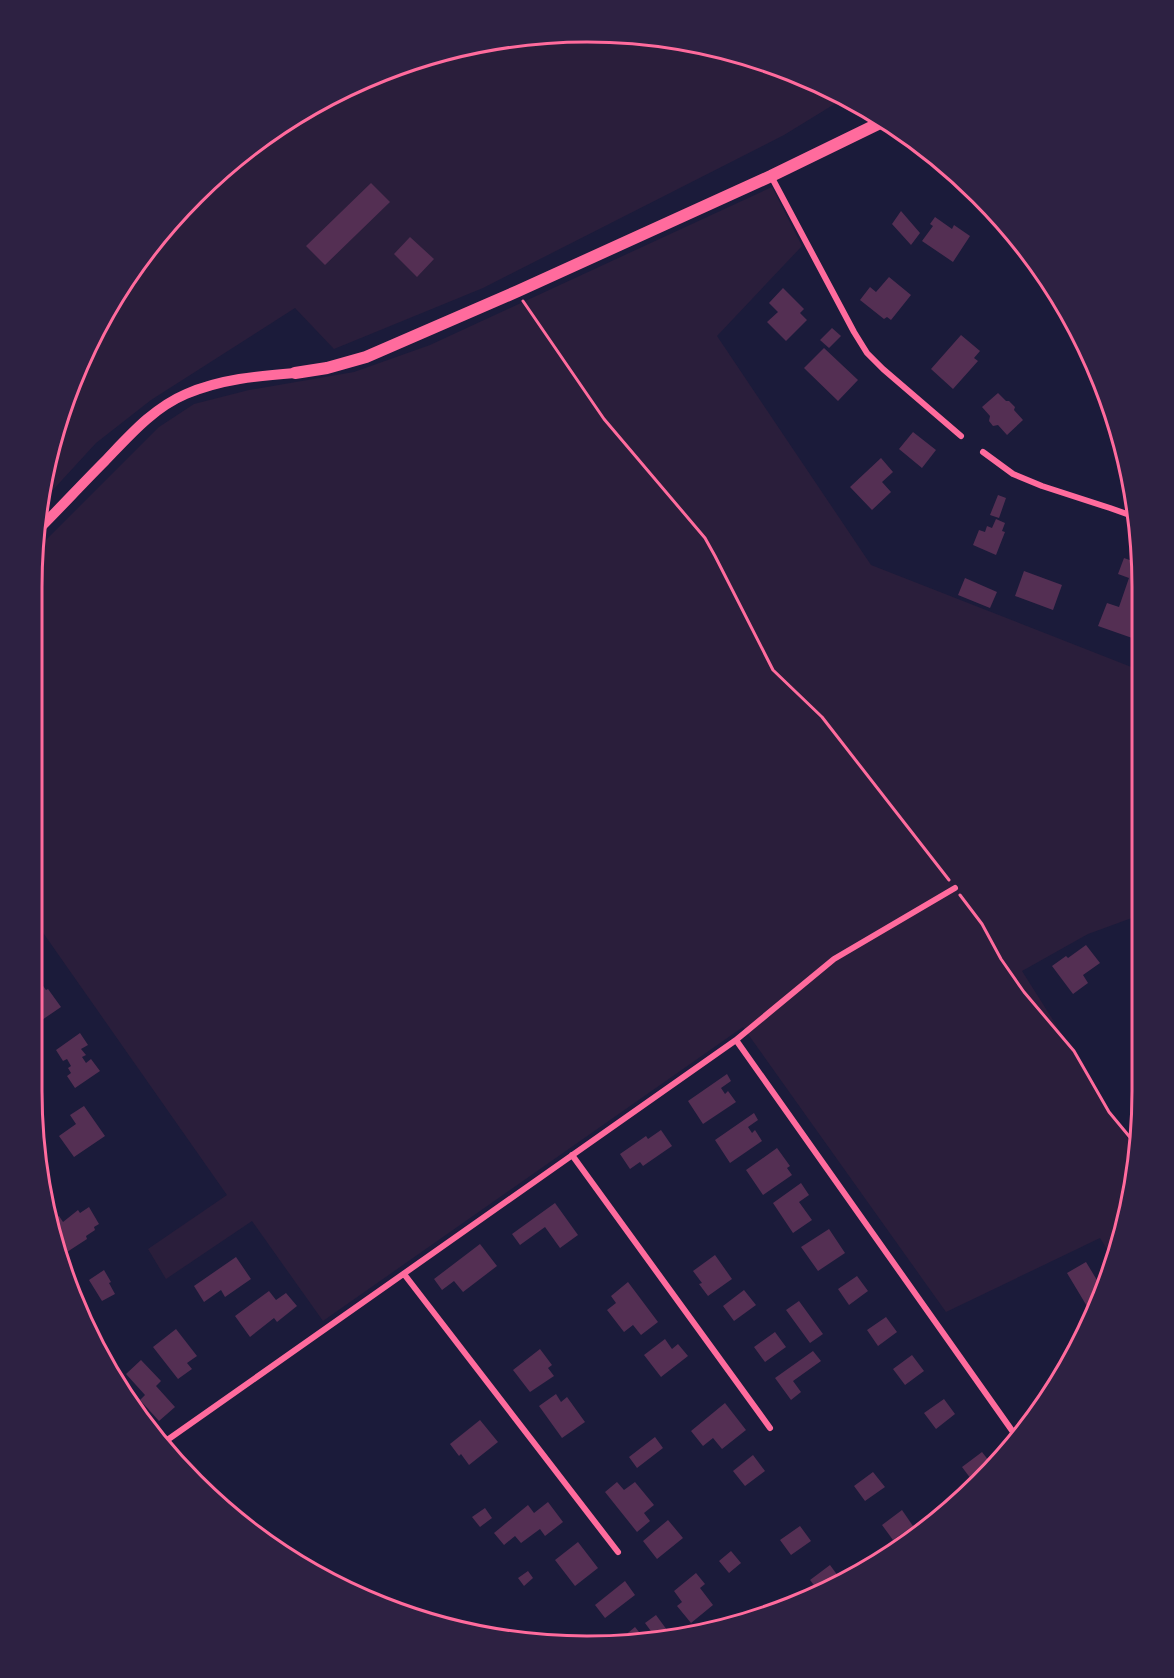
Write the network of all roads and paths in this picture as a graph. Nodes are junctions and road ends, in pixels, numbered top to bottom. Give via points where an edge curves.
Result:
1 (876, 125) edge
2 (771, 176) junction
3 (518, 291) junction
4 (295, 373) joint
5 (961, 436) dead end
6 (983, 452) dead end
7 (1127, 514) edge
8 (46, 521) edge
9 (955, 888) junction
10 (736, 1040) junction
11 (1130, 1137) edge
12 (572, 1155) junction
13 (404, 1274) junction
14 (770, 1428) dead end
15 (1012, 1431) edge
16 (168, 1439) edge
17 (618, 1552) dead end

1 - 2 main road
2 - 3 main road
2 - 5 street via 867,353
3 - 4 main road via 366,357
3 - 9 path via 588,398 705,538 773,670 822,717
4 - 8 street via 208,385 162,407
6 - 7 street via 1013,474
9 - 10 street via 834,959
9 - 11 path via 1024,992 1074,1051 1109,1112
10 - 12 street
10 - 15 street
12 - 13 street
12 - 14 street
13 - 16 street
13 - 17 street

